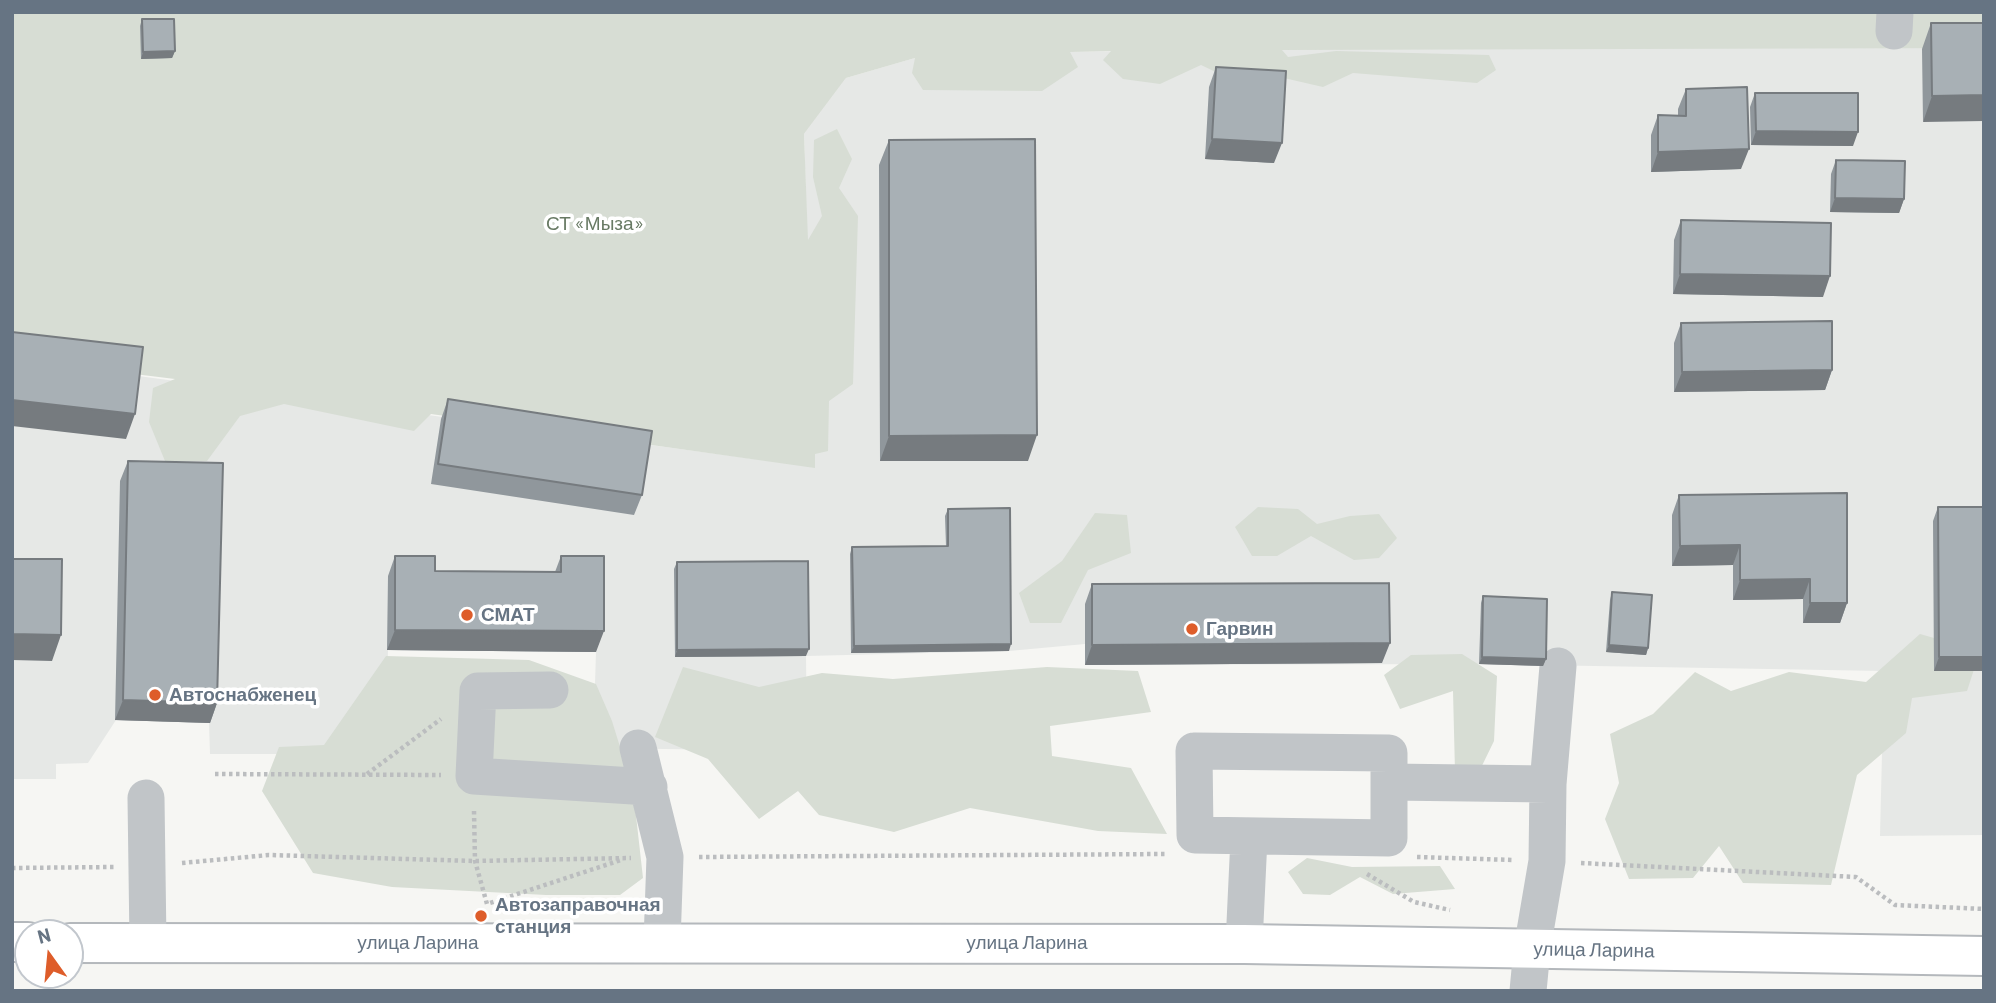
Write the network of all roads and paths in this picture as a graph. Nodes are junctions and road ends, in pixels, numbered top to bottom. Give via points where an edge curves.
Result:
1 (1558, 666) dead end
2 (550, 690) dead end
3 (478, 691) junction
4 (638, 748) dead end
5 (215, 774) dead end
6 (366, 775) junction
7 (474, 776) junction
8 (1389, 782) junction
9 (1548, 784) junction
10 (649, 786) junction
11 (146, 798) dead end
12 (1248, 838) junction
13 (1179, 854) dead end
14 (665, 857) junction
15 (1415, 857) dead end
16 (626, 858) junction
17 (475, 861) junction
18 (1547, 861) junction
19 (148, 866) junction
20 (12, 868) edge
21 (1365, 872) dead end
22 (1984, 909) edge
23 (1455, 911) dead end
24 (84, 943) edge
25 (148, 943) junction
26 (662, 943) junction
27 (1244, 944) junction
28 (1532, 948) junction
29 (1984, 956) edge
30 (1528, 991) edge

1 - 9 lane
2 - 3 lane
3 - 6 path
3 - 7 lane
4 - 10 lane
5 - 6 path
6 - 7 path
7 - 10 lane
7 - 17 path
8 - 9 lane
8 - 12 lane via 1389,838
8 - 12 lane via 1390,752 1194,751 1195,835
9 - 18 lane
10 - 14 lane
11 - 19 lane
12 - 27 lane
13 - 14 path
14 - 16 path
14 - 26 lane
15 - 18 path
16 - 17 path
16 - 17 path via 487,904
17 - 19 path via 269,855
18 - 22 path via 1856,877 1895,905
18 - 28 lane
19 - 20 path
19 - 25 lane
21 - 23 path via 1414,902
24 - 25 main road, улица Ларина
25 - 26 main road, улица Ларина
26 - 27 main road, улица Ларина
27 - 28 main road, улица Ларина
28 - 29 main road, улица Ларина
28 - 30 lane

